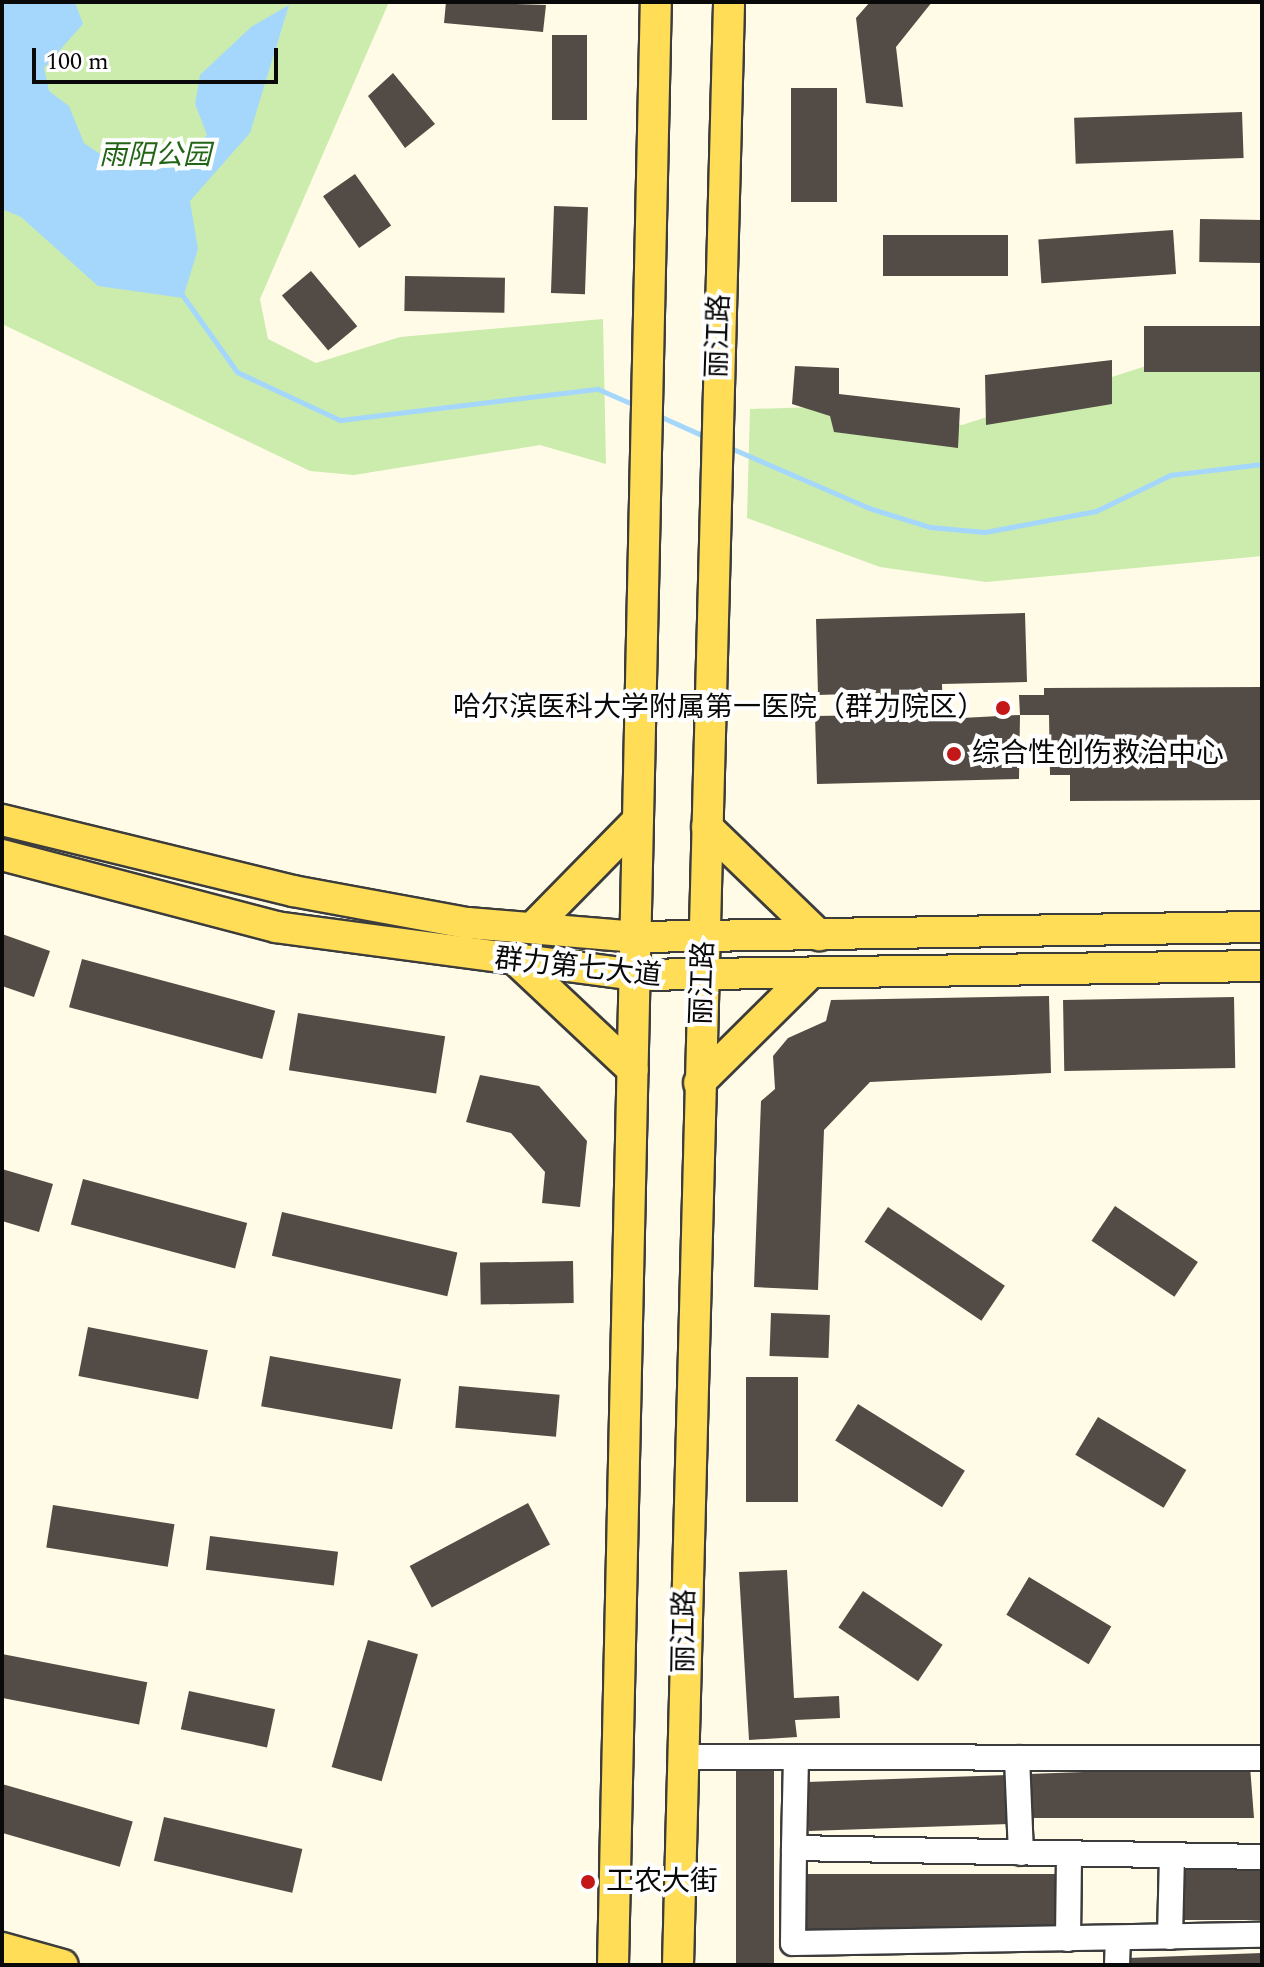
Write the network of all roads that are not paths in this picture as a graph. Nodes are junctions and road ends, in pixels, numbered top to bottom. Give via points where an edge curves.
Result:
1 (656, 2) edge
2 (729, 2) edge
3 (2, 820) edge
4 (638, 820) junction
5 (707, 827) junction
6 (2, 855) edge
7 (1262, 927) edge
8 (532, 928) junction
9 (819, 935) junction
10 (637, 937) junction
11 (704, 937) junction
12 (519, 963) junction
13 (1262, 966) edge
14 (635, 975) junction
15 (806, 977) junction
16 (703, 980) junction
17 (633, 1070) junction
18 (699, 1083) junction
19 (682, 1757) junction
20 (796, 1758) junction
21 (1017, 1758) junction
22 (1262, 1758) edge
23 (794, 1848) junction
24 (1021, 1853) junction
25 (1069, 1854) junction
26 (1172, 1855) junction
27 (1262, 1857) edge
28 (1262, 1935) edge
29 (1170, 1937) junction
30 (1118, 1938) junction
31 (1068, 1939) junction
32 (2, 1948) edge
33 (63, 1965) edge
34 (613, 1965) edge
35 (678, 1965) edge
36 (1117, 1965) edge

1 - 4 main road
2 - 5 main road, 丽江路
3 - 8 main road, 群力第七大道 via 293,891
4 - 8 main road
4 - 10 main road
5 - 9 main road
5 - 11 main road, 丽江路
6 - 12 main road, 群力第七大道 via 276,927
7 - 9 main road, 群力第七大道
8 - 10 main road, 群力第七大道
9 - 11 main road, 群力第七大道
10 - 11 main road, 群力第七大道
10 - 14 main road
11 - 16 main road, 丽江路
12 - 14 main road, 群力第七大道
12 - 17 main road
13 - 15 main road, 群力第七大道
14 - 16 main road, 群力第七大道
14 - 17 main road
15 - 16 main road, 群力第七大道
15 - 18 main road
16 - 18 main road, 丽江路
17 - 34 main road
18 - 19 main road, 丽江路
19 - 20 street
19 - 35 main road, 丽江路
20 - 21 street
20 - 23 street
21 - 22 street
21 - 24 street
23 - 24 street
23 - 31 street via 793,1943
24 - 25 street
25 - 26 street
25 - 31 street
26 - 27 street
26 - 29 street
28 - 29 street
29 - 30 street
30 - 31 street
30 - 36 street
32 - 33 main road

